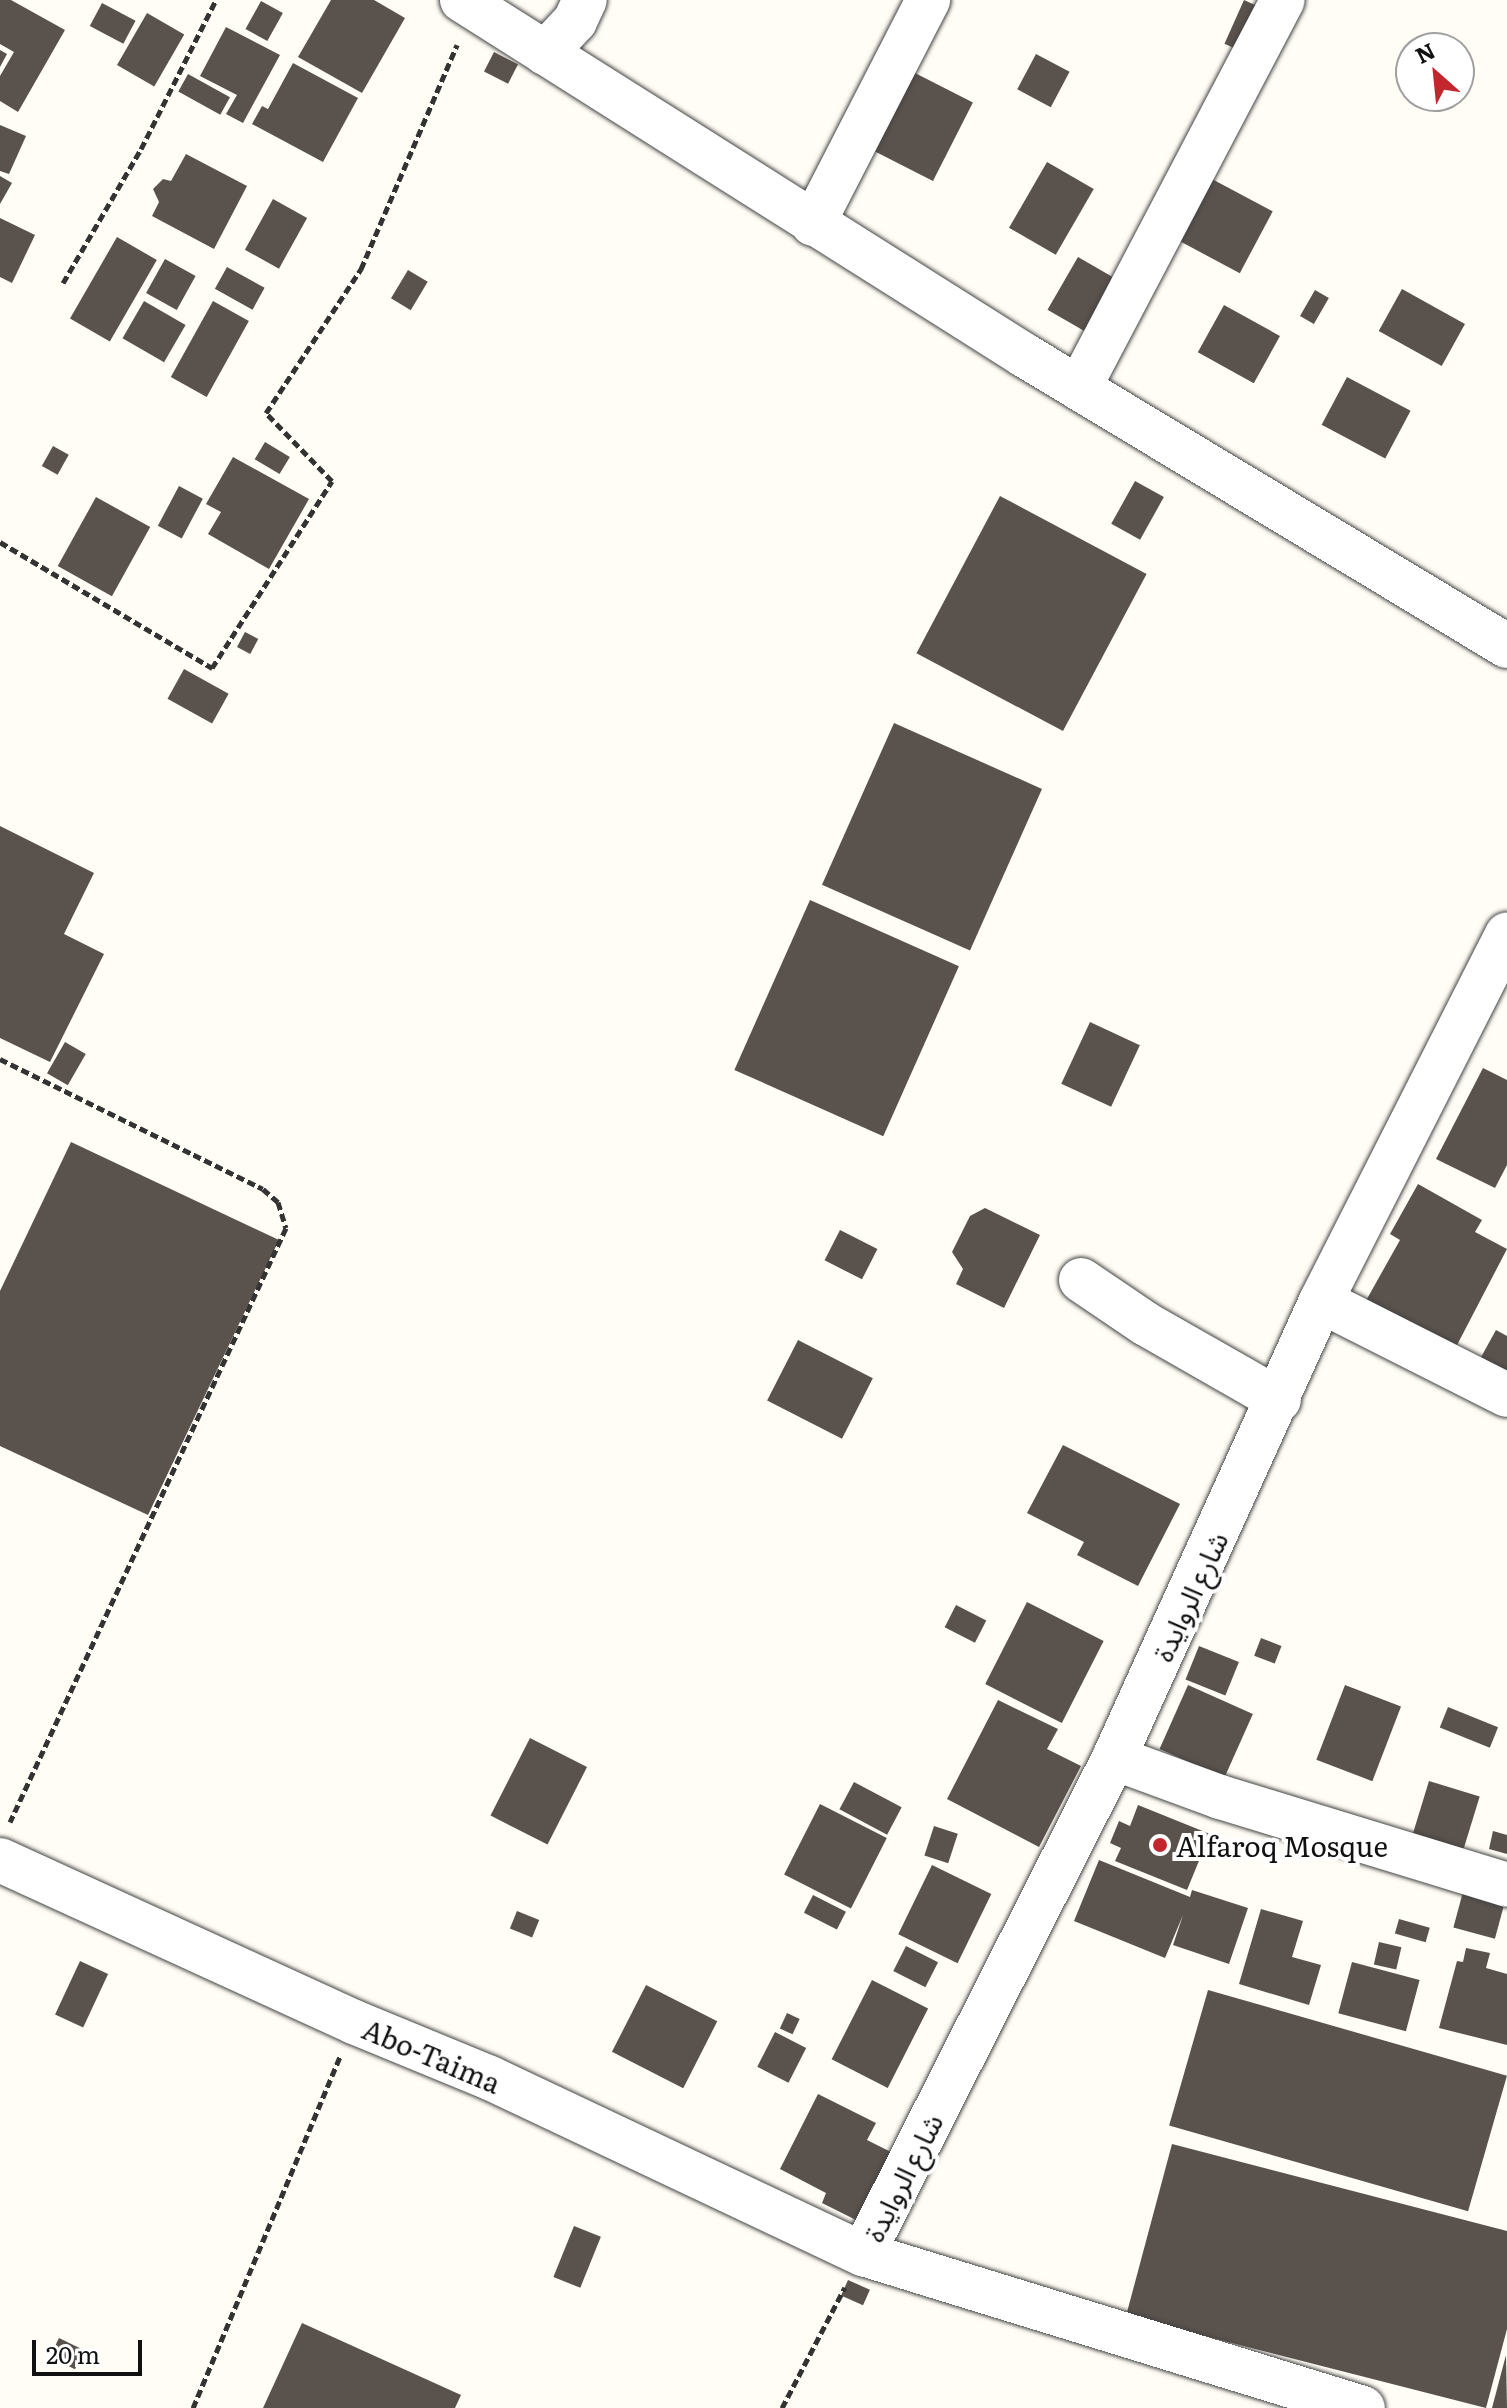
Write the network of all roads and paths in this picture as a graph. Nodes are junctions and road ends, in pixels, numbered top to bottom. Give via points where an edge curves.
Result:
1 (216, 0) edge
2 (585, 0) edge
3 (928, 0) edge
4 (1283, 0) edge
5 (468, 4) edge
6 (545, 53) junction
7 (813, 224) junction
8 (63, 283) dead end
9 (1079, 388) junction
10 (0, 542) edge
11 (1507, 646) edge
12 (1507, 934) edge
13 (0, 1059) edge
14 (1081, 1280) dead end
15 (1321, 1301) junction
16 (1507, 1395) edge
17 (1279, 1400) junction
18 (1114, 1758) junction
19 (3, 1844) edge
20 (1507, 1885) edge
21 (354, 2022) junction
22 (863, 2254) junction
23 (193, 2408) edge
24 (782, 2408) edge
25 (1363, 2408) edge

1 - 8 path via 141,149
2 - 6 street via 575,21
3 - 7 street
4 - 9 street
5 - 6 street
5 - 10 path via 361,269 266,413 332,481 212,668
6 - 7 street
7 - 9 street
9 - 11 street
12 - 15 street, شارع الروايدة
13 - 19 path via 263,1189 278,1202 286,1228
14 - 17 street
15 - 16 street
15 - 17 street, شارع الروايدة
17 - 18 street, شارع الروايدة
18 - 20 street via 1220,1797
18 - 22 street, شارع الروايدة
19 - 21 street, Abo-Taima
21 - 22 street, Abo-Taima via 490,2078
21 - 23 path
22 - 24 path
22 - 25 street, Abo-Taima

